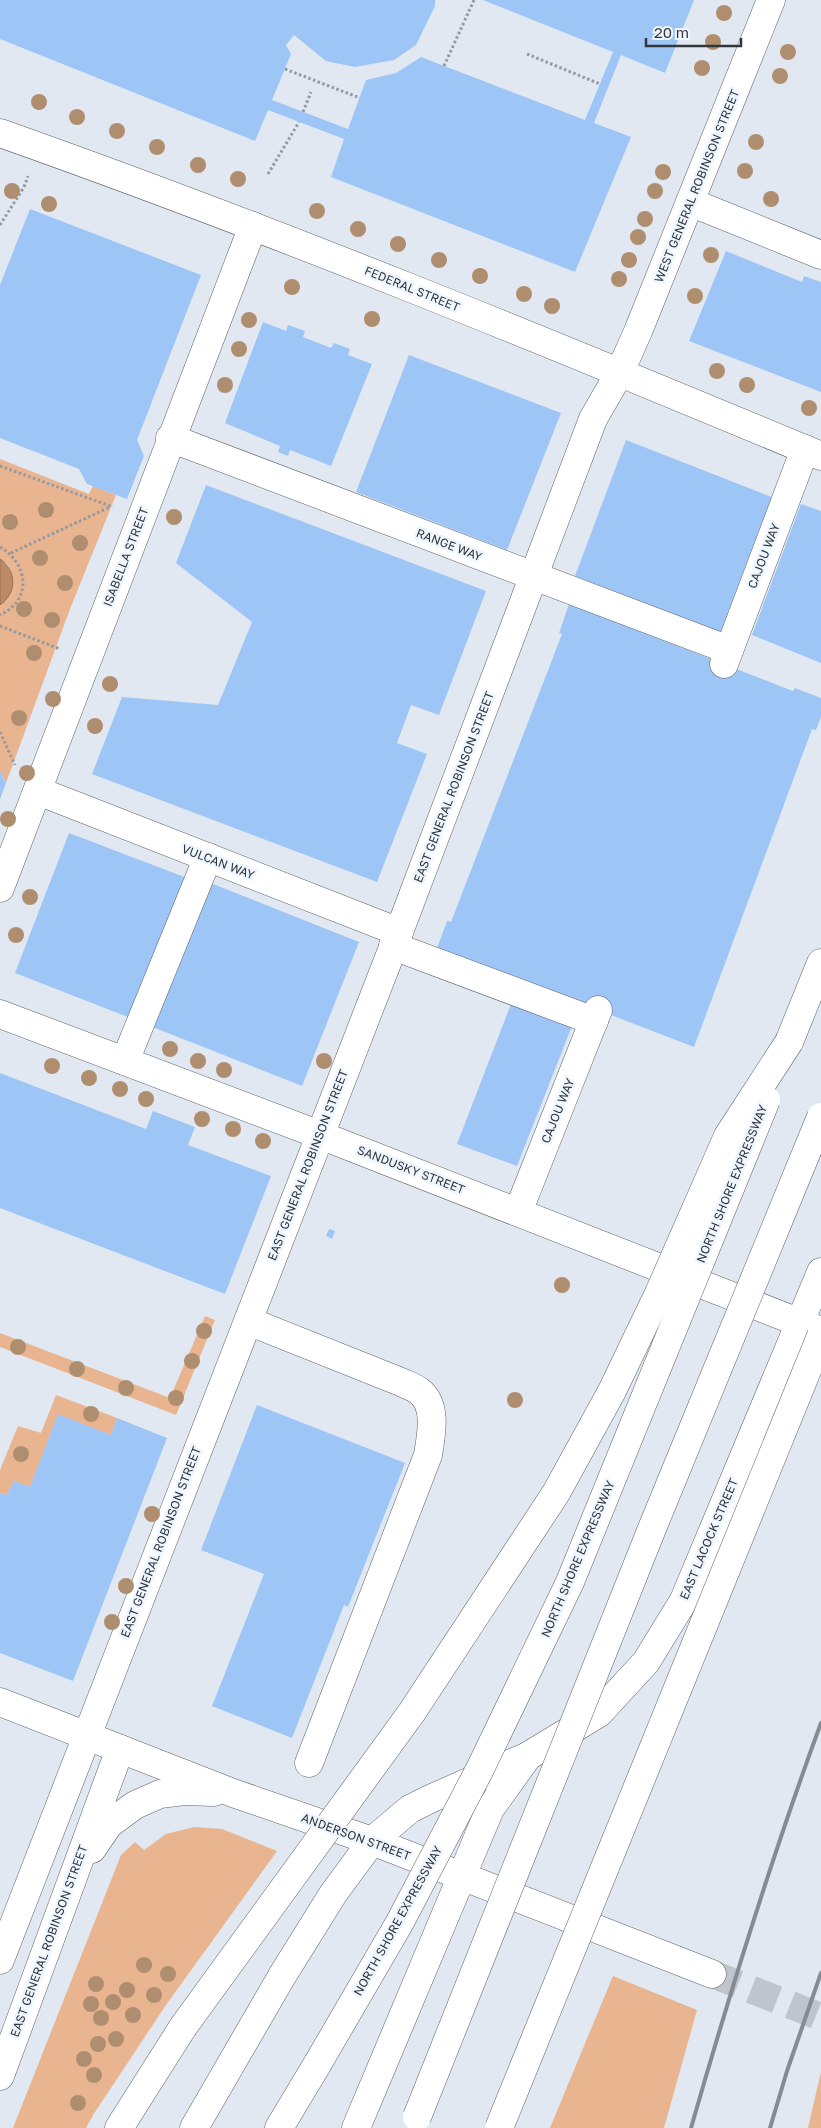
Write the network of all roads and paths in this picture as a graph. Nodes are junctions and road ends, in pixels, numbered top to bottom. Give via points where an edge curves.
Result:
1 (474, 0) edge
2 (771, 0) edge
3 (527, 54) dead end
4 (444, 66) dead end
5 (285, 69) dead end
6 (600, 84) dead end
7 (311, 92) dead end
8 (360, 98) dead end
9 (303, 112) dead end
10 (299, 122) dead end
11 (0, 133) edge
12 (40, 147) junction
13 (268, 174) dead end
14 (690, 202) junction
15 (0, 224) edge
16 (253, 226) junction
17 (821, 255) edge
18 (620, 372) junction
19 (170, 438) junction
20 (813, 452) edge
21 (0, 466) edge
22 (111, 507) junction
23 (120, 510) dead end
24 (0, 547) edge
25 (10, 553) junction
26 (533, 577) junction
27 (0, 615) edge
28 (0, 626) edge
29 (67, 652) dead end
30 (726, 657) joint
31 (0, 732) edge
32 (17, 769) dead end
33 (38, 791) junction
34 (208, 858) junction
35 (0, 888) edge
36 (396, 939) junction
37 (821, 963) edge
38 (0, 1014) edge
39 (596, 1016) joint
40 (789, 1042) junction
41 (125, 1062) junction
42 (821, 1117) edge
43 (320, 1134) junction
44 (518, 1212) junction
45 (821, 1272) edge
46 (248, 1321) junction
47 (814, 1330) edge
48 (0, 1702) edge
49 (86, 1735) junction
50 (120, 1749) junction
51 (528, 1756) junction
52 (309, 1763) dead end
53 (233, 1793) junction
54 (372, 1841) junction
55 (462, 1877) junction
56 (72, 1878) junction
57 (0, 1960) edge
58 (712, 1974) tunnel mouth
59 (0, 2076) edge
60 (415, 2123) edge
61 (119, 2128) edge
62 (194, 2128) edge
63 (279, 2128) edge
64 (356, 2128) edge
65 (499, 2128) edge

1 - 4 path
2 - 14 main road, WEST GENERAL ROBINSON STREET
3 - 6 path
5 - 8 path
7 - 9 path
10 - 13 path
11 - 12 main road, FEDERAL STREET
12 - 15 path via 24,188
12 - 16 main road, FEDERAL STREET
14 - 17 main road
14 - 18 main road, WEST GENERAL ROBINSON STREET
16 - 18 main road, FEDERAL STREET
16 - 19 main road, ISABELLA STREET
18 - 20 main road, FEDERAL STREET
18 - 26 main road, EAST GENERAL ROBINSON STREET via 593,419
19 - 26 main road, RANGE WAY
19 - 33 main road, ISABELLA STREET
20 - 30 main road, CAJOU WAY
21 - 22 path
22 - 23 path
22 - 25 path
24 - 25 path
25 - 27 path via 23,574 23,586 12,608
26 - 30 main road, RANGE WAY
26 - 36 main road, EAST GENERAL ROBINSON STREET
28 - 29 path
31 - 32 path
33 - 34 main road, VULCAN WAY
33 - 35 main road, ISABELLA STREET
34 - 36 main road, VULCAN WAY
34 - 41 main road
36 - 39 main road, VULCAN WAY
36 - 43 main road, EAST GENERAL ROBINSON STREET
37 - 40 main road, NORTH SHORE EXPRESSWAY
38 - 41 main road, SANDUSKY STREET
39 - 44 main road, CAJOU WAY
40 - 61 main road, bridge via 728,1136 612,1391 556,1493 412,1712 183,2027
40 - 63 main road, NORTH SHORE EXPRESSWAY, bridge via 570,1582 480,1770 400,1922
41 - 43 main road, SANDUSKY STREET
42 - 60 main road, bridge via 651,1531
43 - 44 main road, SANDUSKY STREET
43 - 46 main road, EAST GENERAL ROBINSON STREET
44 - 47 main road, SANDUSKY STREET
45 - 47 main road, EAST LACOCK STREET
46 - 49 main road, EAST GENERAL ROBINSON STREET
46 - 52 main road via 413,1388 430,1404 428,1455
47 - 51 main road, EAST LACOCK STREET via 684,1600 646,1662 598,1713
47 - 65 main road, bridge
48 - 49 main road, ANDERSON STREET
49 - 50 main road, ANDERSON STREET
49 - 57 main road, EAST GENERAL ROBINSON STREET
50 - 53 main road, ANDERSON STREET
50 - 56 main road, EAST GENERAL ROBINSON STREET
51 - 54 main road, EAST LACOCK STREET via 423,1802
51 - 55 main road via 490,1809
53 - 54 main road, ANDERSON STREET
53 - 56 main road via 184,1791 160,1794 135,1805 109,1824
54 - 55 main road, ANDERSON STREET
54 - 62 main road, EAST LACOCK STREET via 333,1894 282,1976
55 - 58 main road, ANDERSON STREET
55 - 64 main road
56 - 59 main road, EAST GENERAL ROBINSON STREET

